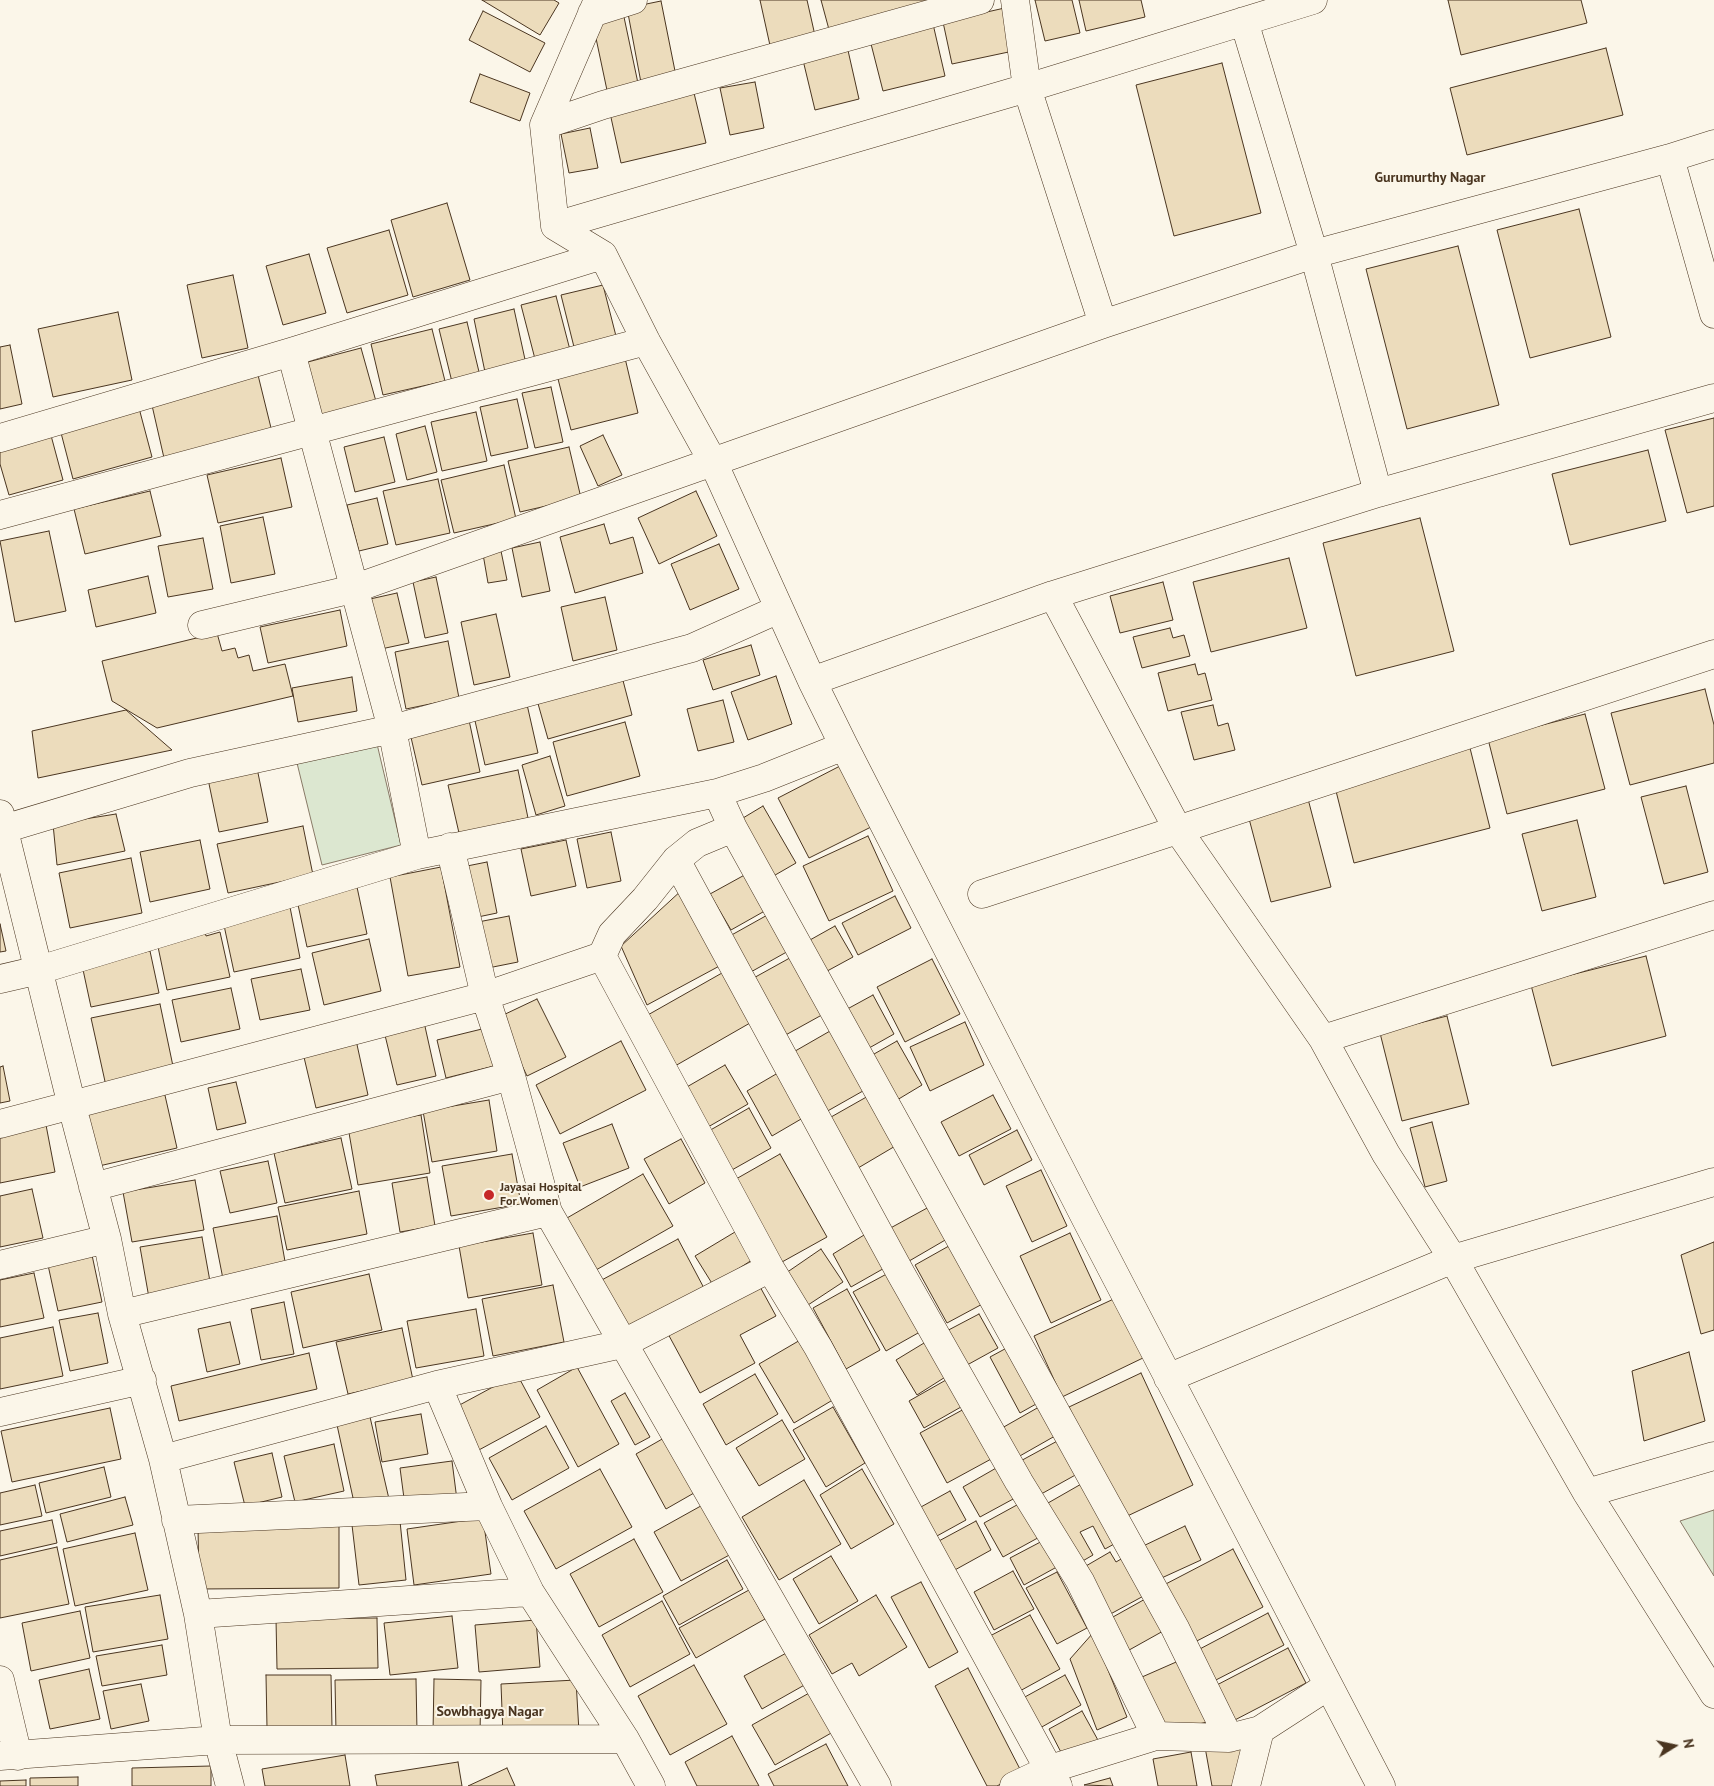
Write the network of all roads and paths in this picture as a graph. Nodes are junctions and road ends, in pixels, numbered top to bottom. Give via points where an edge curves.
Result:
1 (633, 0) edge
2 (980, 0) edge
3 (1015, 0) edge
4 (1313, 0) edge
5 (595, 6) edge
6 (1244, 21) junction
7 (1027, 88) junction
8 (544, 125) junction
9 (1714, 144) edge
10 (1670, 158) junction
11 (555, 226) junction
12 (1314, 254) junction
13 (603, 255) junction
14 (1714, 314) edge
15 (1103, 324) junction
16 (646, 342) junction
17 (291, 352) junction
18 (1714, 398) edge
19 (312, 431) junction
20 (0, 438) edge
21 (713, 462) junction
22 (1378, 493) junction
23 (0, 515) edge
24 (353, 589) junction
25 (1053, 595) junction
26 (779, 609) junction
27 (202, 625) dead end
28 (1714, 654) edge
29 (812, 681) junction
30 (392, 729) junction
31 (844, 746) junction
32 (717, 793) junction
33 (1, 824) edge
34 (733, 828) junction
35 (1178, 830) junction
36 (450, 847) junction
37 (417, 855) junction
38 (676, 860) junction
39 (982, 894) dead end
40 (1714, 916) edge
41 (602, 956) junction
42 (39, 970) junction
43 (0, 979) edge
44 (485, 996) junction
45 (1323, 1039) junction
46 (511, 1076) junction
47 (72, 1106) junction
48 (0, 1124) edge
49 (1714, 1182) edge
50 (93, 1187) junction
51 (548, 1212) junction
52 (107, 1239) junction
53 (1453, 1259) junction
54 (0, 1265) edge
55 (770, 1268) junction
56 (122, 1314) junction
57 (622, 1344) junction
58 (1168, 1378) junction
59 (142, 1380) junction
60 (438, 1385) junction
61 (0, 1412) edge
62 (1714, 1456) edge
63 (163, 1458) junction
64 (1587, 1493) junction
65 (488, 1506) junction
66 (176, 1520) junction
67 (530, 1592) junction
68 (198, 1614) junction
69 (0, 1680) edge
70 (1328, 1686) junction
71 (1714, 1694) edge
72 (1260, 1730) junction
73 (1156, 1736) junction
74 (1229, 1738) junction
75 (625, 1739) junction
76 (218, 1740) junction
77 (9, 1756) edge
78 (1054, 1777) edge
79 (230, 1786) edge
80 (652, 1786) edge
81 (877, 1786) edge
82 (1014, 1786) edge
83 (1246, 1786) edge
84 (1381, 1786) edge

1 - 5 street
2 - 8 street via 602,105
3 - 7 street
4 - 6 street
5 - 8 street
6 - 7 street
6 - 12 street
7 - 11 street
7 - 15 street
8 - 11 street
9 - 10 street
10 - 12 street
10 - 14 street
11 - 13 street
12 - 15 street
12 - 22 street
13 - 16 street
13 - 17 street
15 - 21 street
16 - 19 street
16 - 21 street
17 - 19 street
17 - 20 street
18 - 22 street
19 - 23 street
19 - 24 street
21 - 24 street
21 - 26 street
22 - 25 street
24 - 27 street
24 - 30 street
25 - 29 street
25 - 35 street
26 - 29 street
26 - 30 street via 692,648
28 - 35 street
29 - 31 street
30 - 33 street via 190,773
30 - 37 street
31 - 32 street
31 - 58 street
32 - 34 street
32 - 36 street
33 - 42 street
34 - 38 street via 697,843
34 - 74 street via 1175,1628
35 - 39 street
35 - 45 street
36 - 37 street
36 - 44 street
37 - 42 street
38 - 41 street via 612,934
38 - 73 street via 901,1274 1018,1482 1080,1581
40 - 45 street
41 - 44 street
41 - 55 street
42 - 43 street
42 - 47 street
44 - 46 street
44 - 47 street
45 - 53 street via 1386,1154
46 - 50 street
46 - 51 street
47 - 48 street
47 - 50 street
49 - 53 street
50 - 52 street
51 - 56 street
51 - 57 street
52 - 54 street
52 - 56 street
53 - 58 street
53 - 64 street
55 - 57 street
55 - 78 street via 818,1347
56 - 59 street
57 - 60 street
57 - 81 street
58 - 70 street
59 - 61 street
59 - 63 street
60 - 63 street
60 - 65 street
62 - 64 street
63 - 66 street
64 - 71 street
65 - 66 street
65 - 67 street
66 - 68 street
67 - 68 street
67 - 75 street
68 - 76 street
69 - 77 street
70 - 72 street
70 - 84 street
72 - 74 street
72 - 83 street
73 - 74 street
73 - 78 street
75 - 76 street
75 - 80 street
76 - 77 street
76 - 79 street
78 - 82 street

